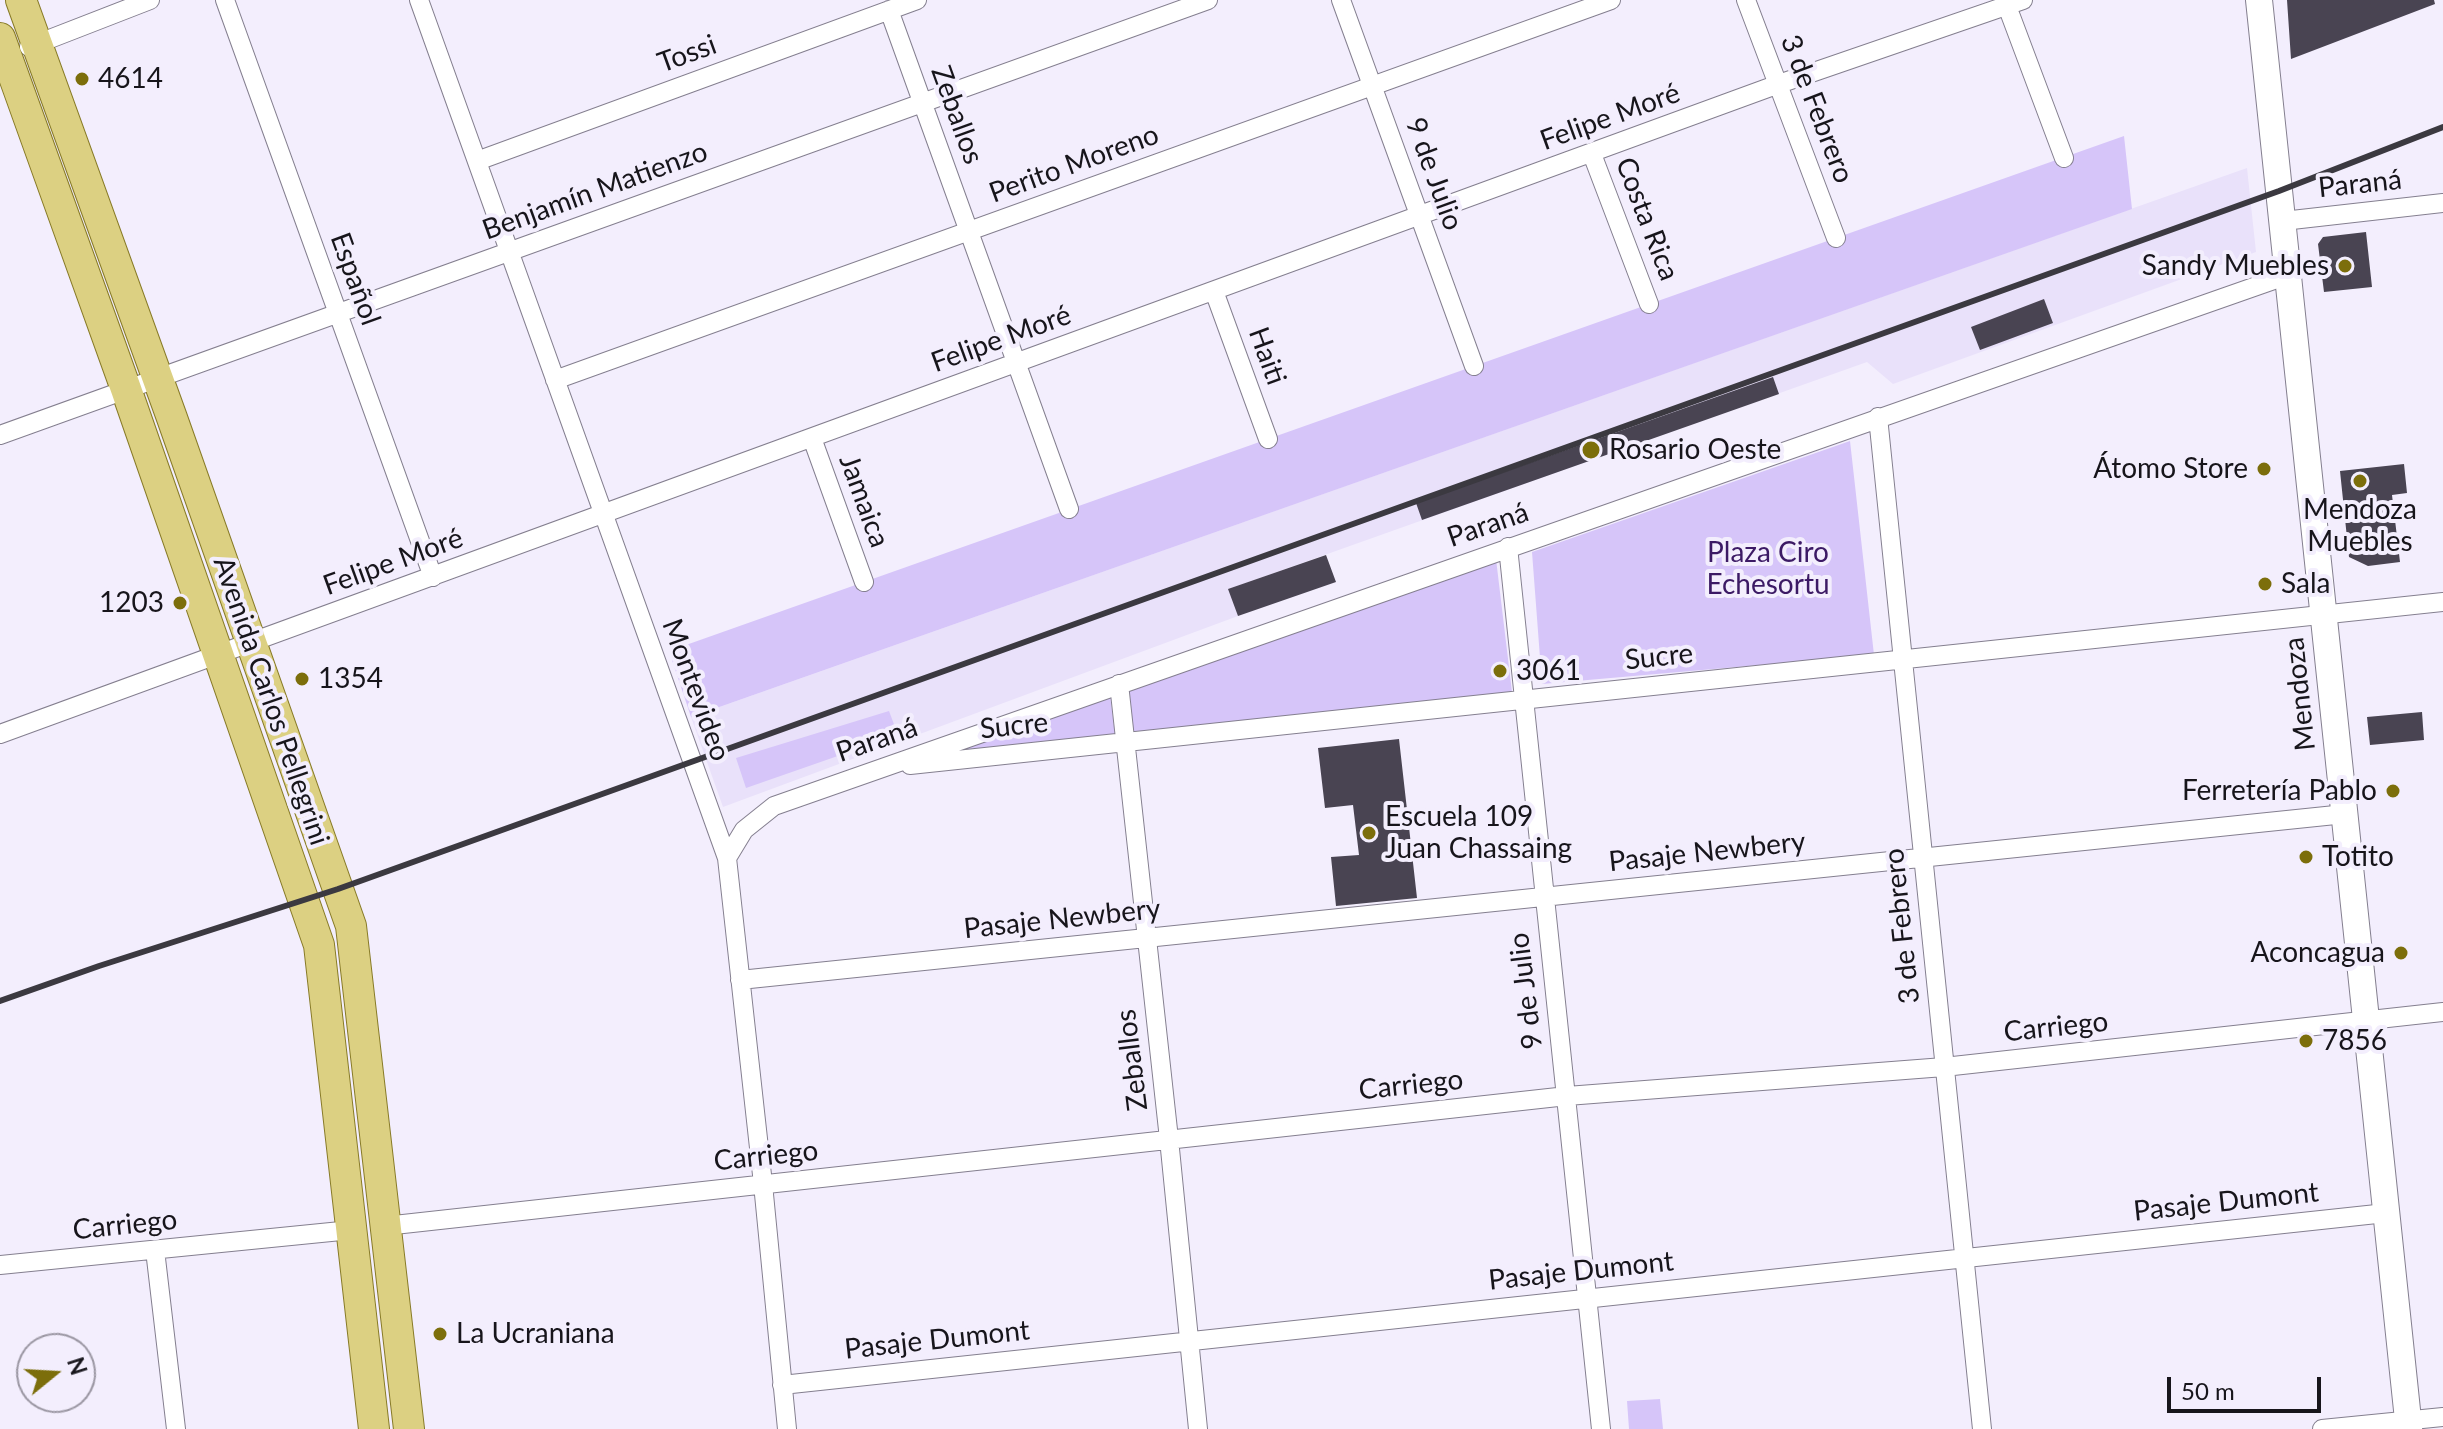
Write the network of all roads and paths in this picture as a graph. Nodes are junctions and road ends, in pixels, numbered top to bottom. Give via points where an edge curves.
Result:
1 (21, 0) edge
2 (150, 0) edge
3 (225, 0) edge
4 (419, 0) edge
5 (917, 0) edge
6 (1208, 0) edge
7 (1341, 0) edge
8 (1611, 0) edge
9 (1746, 0) edge
10 (2259, 0) edge
11 (2015, 3) edge
12 (889, 10) junction
13 (36, 44) junction
14 (2, 50) edge
15 (1776, 85) junction
16 (1372, 86) junction
17 (923, 103) junction
18 (1592, 154) junction
19 (2064, 158) dead end
20 (477, 161) junction
21 (2443, 203) edge
22 (1420, 216) junction
23 (2283, 221) junction
24 (969, 231) junction
25 (1836, 238) dead end
26 (509, 252) junction
27 (2288, 275) junction
28 (1214, 291) junction
29 (1649, 304) dead end
30 (337, 313) junction
31 (1017, 363) junction
32 (1474, 366) dead end
33 (158, 378) junction
34 (555, 380) junction
35 (126, 389) junction
36 (1878, 417) junction
37 (0, 435) edge
38 (812, 438) junction
39 (1268, 439) dead end
40 (1069, 509) dead end
41 (603, 514) junction
42 (1508, 547) junction
43 (433, 577) junction
44 (864, 582) dead end
45 (2443, 602) edge
46 (2324, 614) junction
47 (251, 643) junction
48 (219, 655) junction
49 (1902, 659) junction
50 (1119, 684) junction
51 (1522, 700) junction
52 (0, 734) edge
53 (1125, 742) junction
54 (880, 768) junction
55 (2345, 814) junction
56 (727, 858) junction
57 (1923, 858) junction
58 (1544, 897) junction
59 (1146, 938) junction
60 (740, 980) junction
61 (2443, 1012) edge
62 (2366, 1021) junction
63 (1944, 1067) junction
64 (1567, 1096) junction
65 (1169, 1139) junction
66 (763, 1184) junction
67 (2386, 1213) junction
68 (385, 1226) junction
69 (351, 1230) junction
70 (155, 1250) junction
71 (1964, 1258) junction
72 (0, 1265) edge
73 (1587, 1299) junction
74 (1188, 1341) junction
75 (782, 1385) junction
76 (2443, 1417) edge
77 (2408, 1424) edge
78 (176, 1429) edge
79 (374, 1429) edge
80 (409, 1429) edge
81 (787, 1429) edge
82 (1198, 1429) edge
83 (1601, 1429) edge
84 (1982, 1429) edge
85 (2322, 1429) edge

1 - 13 main road, Avenida Carlos Pellegrini
2 - 13 street
3 - 30 street, Español
4 - 20 street, Montevideo
5 - 12 street, Tossi
6 - 17 street, Benjamín Matienzo
7 - 16 street, 9 de Julio
8 - 16 street, Perito Moreno
9 - 15 street, 3 de Febrero
10 - 23 main road, Mendoza
11 - 15 street, Felipe Moré
11 - 19 street
12 - 17 street, Zeballos
12 - 20 street, Tossi
13 - 14 street
13 - 33 main road, Avenida Carlos Pellegrini
14 - 35 main road, Avenida Carlos Pellegrini
15 - 18 street, Felipe Moré
15 - 25 street, 3 de Febrero
16 - 22 street, 9 de Julio
16 - 24 street, Perito Moreno
17 - 24 street, Zeballos
17 - 26 street, Benjamín Matienzo
18 - 22 street, Felipe Moré
18 - 29 street, Costa Rica
20 - 26 street, Montevideo
21 - 23 street, Paraná
22 - 28 street, Felipe Moré
22 - 32 street, 9 de Julio
23 - 27 main road, Mendoza
24 - 31 street, Zeballos
24 - 34 street, Perito Moreno
26 - 30 street, Benjamín Matienzo
26 - 34 street, Montevideo
27 - 36 street, Paraná
27 - 46 main road, Mendoza
28 - 31 street, Felipe Moré
28 - 39 street, Haiti
30 - 33 street, Benjamín Matienzo
30 - 43 street, Español
31 - 38 street, Felipe Moré
31 - 40 street, Zeballos
33 - 35 street, Benjamín Matienzo
33 - 47 main road, Avenida Carlos Pellegrini
34 - 41 street, Montevideo
35 - 37 street, Benjamín Matienzo
35 - 48 main road, Avenida Carlos Pellegrini
36 - 42 street, Paraná
36 - 49 street, 3 de Febrero
38 - 41 street, Felipe Moré
38 - 44 street, Jamaica
41 - 43 street, Felipe Moré
41 - 56 street, Montevideo
42 - 50 street, Paraná
42 - 51 street, 9 de Julio
43 - 47 street, Felipe Moré
45 - 46 street, Sucre
46 - 49 street, Sucre
46 - 55 main road, Mendoza
47 - 48 street, Felipe Moré
47 - 68 main road, Avenida Carlos Pellegrini via 351,926
48 - 52 street, Felipe Moré
48 - 69 main road, Avenida Carlos Pellegrini via 319,945
49 - 51 street, Sucre
49 - 57 street, 3 de Febrero
50 - 53 street, Zeballos
50 - 54 street, Paraná
51 - 53 street, Sucre
51 - 58 street, 9 de Julio
53 - 54 street, Sucre
53 - 59 street, Zeballos
54 - 56 street, Paraná via 774,806 744,830
55 - 57 street, Pasaje Newbery
55 - 62 main road, Mendoza
56 - 60 street, Montevideo
57 - 58 street, Pasaje Newbery
57 - 63 street, 3 de Febrero
58 - 59 street, Pasaje Newbery
58 - 64 street, 9 de Julio
59 - 60 street, Pasaje Newbery
59 - 65 street, Zeballos
60 - 66 street, Montevideo
61 - 62 street, Carriego
62 - 63 street, Carriego
62 - 67 main road, Mendoza
63 - 64 street, Carriego
63 - 71 street, 3 de Febrero
64 - 65 street, Carriego
64 - 73 street, 9 de Julio
65 - 66 street, Carriego
65 - 74 street, Zeballos
66 - 68 street, Carriego
66 - 75 street, Montevideo
67 - 71 street, Pasaje Dumont
67 - 77 main road, Mendoza
68 - 80 main road, Avenida Carlos Pellegrini
69 - 70 street, Carriego
69 - 79 main road, Avenida Carlos Pellegrini
70 - 72 street, Carriego
70 - 78 street
71 - 73 street, Pasaje Dumont
71 - 84 street, 3 de Febrero
73 - 74 street, Pasaje Dumont
73 - 83 street, 9 de Julio
74 - 75 street, Pasaje Dumont
74 - 82 street, Zeballos
75 - 81 street, Montevideo
76 - 77 street
77 - 85 street

